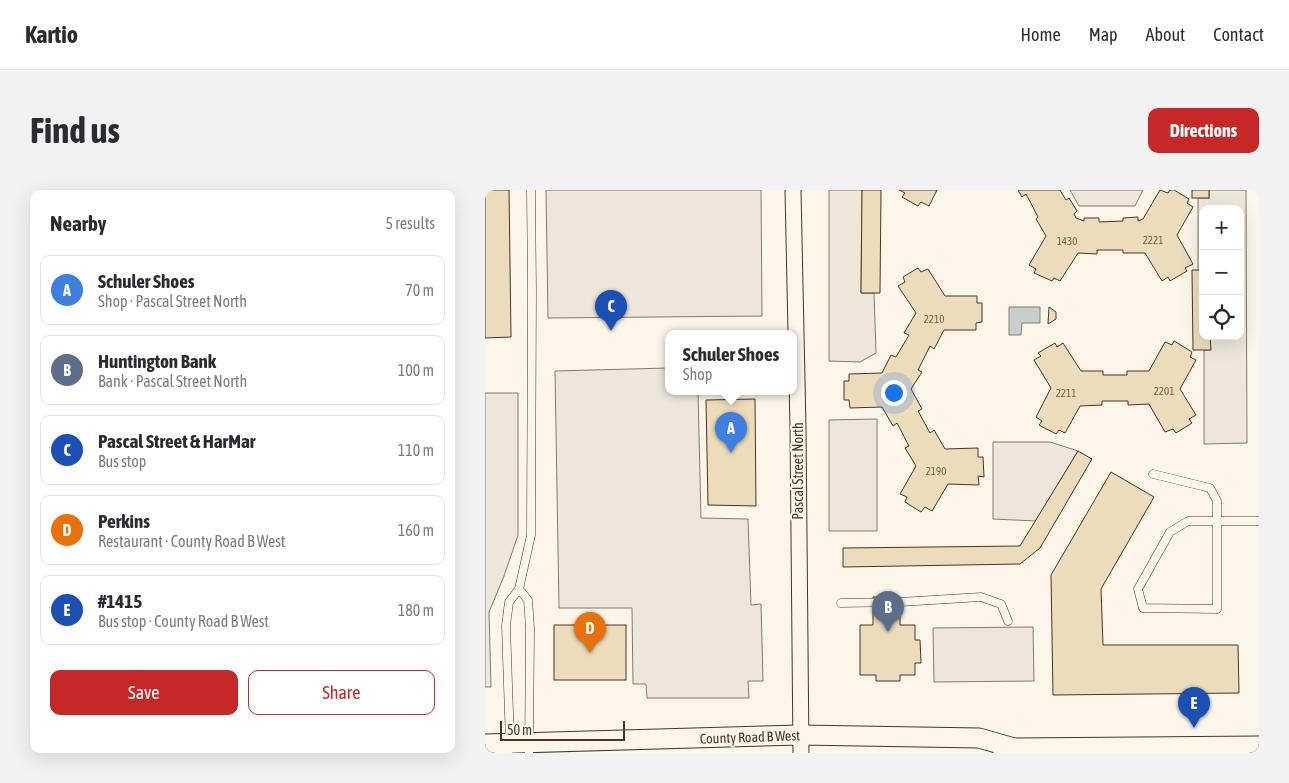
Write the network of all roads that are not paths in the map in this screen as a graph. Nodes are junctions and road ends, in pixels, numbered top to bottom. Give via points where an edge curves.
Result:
1 (531, 190) edge
2 (793, 190) edge
3 (796, 330) edge
4 (797, 380) edge
5 (1153, 474) dead end
6 (1217, 521) junction
7 (1259, 522) edge
8 (519, 588) junction
9 (841, 603) dead end
10 (1008, 621) dead end
11 (485, 744) edge
12 (801, 744) edge
13 (1259, 746) edge
14 (509, 748) edge
15 (529, 748) edge
16 (1014, 748) junction
17 (995, 753) edge

1 - 8 lane via 531,535
2 - 3 street, Pascal Street North
4 - 12 street, Pascal Street North
5 - 6 lane via 1209,488 1217,501
6 - 6 lane via 1188,520 1170,532 1138,589 1143,608 1217,609
6 - 7 lane
8 - 14 lane via 509,602 506,626
8 - 15 lane via 528,600 530,619
9 - 10 lane via 981,597 1001,604
11 - 14 street, County Road B West
12 - 15 street, County Road B West
12 - 16 street, County Road B West via 979,738
13 - 16 street, County Road B West
14 - 15 street, County Road B West
16 - 17 street, County Road B West

